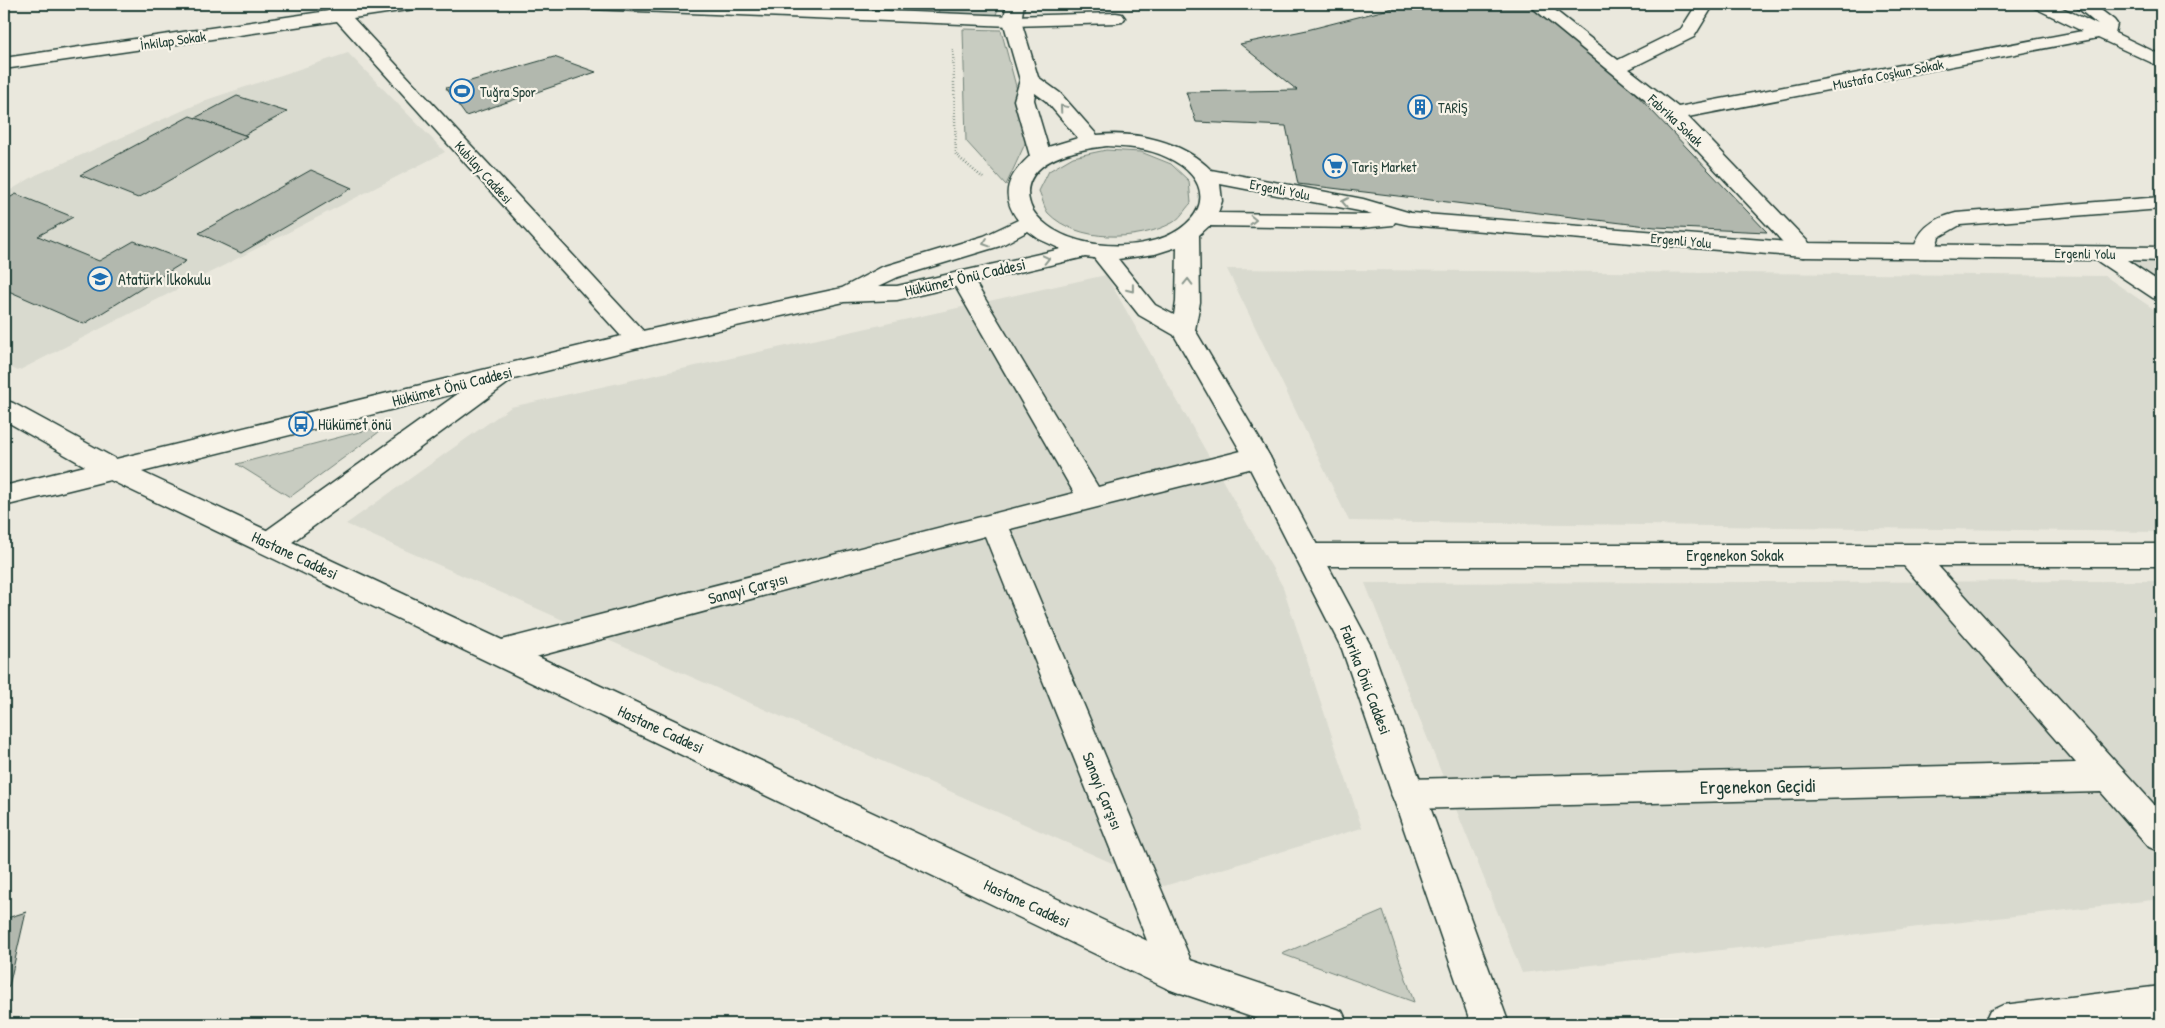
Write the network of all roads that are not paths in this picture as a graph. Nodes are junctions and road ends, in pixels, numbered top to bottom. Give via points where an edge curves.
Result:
1 (414, 4) edge
2 (589, 4) edge
3 (1537, 4) edge
4 (1697, 4) edge
5 (2041, 4) edge
6 (2082, 4) edge
7 (336, 9) edge
8 (1013, 12) edge
9 (1116, 18) dead end
10 (2103, 33) junction
11 (2161, 62) edge
12 (4, 64) edge
13 (1616, 68) junction
14 (1029, 80) junction
15 (1674, 114) junction
16 (1091, 141) junction
17 (1041, 158) junction
18 (1205, 175) junction
19 (2161, 203) edge
20 (1027, 219) junction
21 (1409, 219) junction
22 (1196, 226) junction
23 (1093, 250) junction
24 (1803, 250) junction
25 (1925, 251) junction
26 (2102, 253) junction
27 (2161, 254) edge
28 (962, 279) junction
29 (2161, 293) edge
30 (844, 295) junction
31 (1182, 330) junction
32 (638, 340) junction
33 (503, 374) junction
34 (4, 409) edge
35 (1257, 457) junction
36 (114, 470) junction
37 (4, 496) edge
38 (1091, 499) junction
39 (994, 523) junction
40 (270, 543) junction
41 (1309, 555) junction
42 (1911, 555) junction
43 (2161, 555) edge
44 (502, 653) junction
45 (2109, 777) junction
46 (1408, 794) junction
47 (2161, 836) edge
48 (1179, 975) junction
49 (2161, 1005) edge
50 (1329, 1024) edge
51 (1490, 1024) edge
52 (2002, 1024) edge

1 - 7 street, İnkilap Sokak
2 - 8 street via 953,19
3 - 13 street, Fabrika Sokak
4 - 13 street via 1702,9 1688,34
5 - 10 street
6 - 10 street via 2108,24 2108,31
7 - 12 street, İnkilap Sokak
7 - 32 street, Kubilay Caddesi
8 - 9 street
8 - 14 street
10 - 11 street
10 - 15 street, Mustafa Coşkun Sokak
13 - 15 street, Fabrika Sokak
16 -> 14 street via 1053,97
14 - 17 street via 1024,100
15 - 24 street, Fabrika Sokak
16 - 17 street via 1065,147
16 - 18 street via 1138,141 1165,148 1189,160
17 - 20 street via 1021,180 1017,198
21 -> 18 street, Ergenli Yolu via 1363,205
18 - 22 street via 1212,189 1211,204
19 - 25 street via 1956,219 1930,232
20 - 23 street via 1041,232
20 -> 30 street, Hükümet Önü Caddesi via 992,241 890,272
22 -> 21 street
21 - 24 street, Ergenli Yolu
22 - 23 street via 1164,245 1136,251
31 -> 22 street
28 -> 23 street, Hükümet Önü Caddesi
23 -> 31 street, Fabrika Önü Caddesi via 1147,310
24 - 25 street, Ergenli Yolu
25 - 26 street, Ergenli Yolu
26 - 27 street, Ergenli Yolu
26 - 29 street
28 - 30 street, Hükümet Önü Caddesi via 897,293
28 - 38 street
30 - 32 street, Hükümet Önü Caddesi
31 - 35 street, Fabrika Önü Caddesi
32 - 33 street, Hükümet Önü Caddesi
33 - 36 street, Hükümet Önü Caddesi
33 - 40 street
34 - 36 street, Hastane Caddesi
35 - 38 street, Sanayi Çarşısı
35 - 41 street, Fabrika Önü Caddesi
36 - 37 street, Hükümet Önü Caddesi
36 - 40 street, Hastane Caddesi
38 - 39 street, Sanayi Çarşısı
39 - 44 street, Sanayi Çarşısı
39 - 48 street, Sanayi Çarşısı
40 - 44 street, Hastane Caddesi
41 - 42 street, Ergenekon Sokak
41 - 46 street, Fabrika Önü Caddesi via 1357,648
42 - 43 street, Ergenekon Sokak
42 - 45 street
44 - 48 street, Hastane Caddesi
45 - 46 street, Ergenekon Geçidi
45 - 47 street
46 - 51 street, Fabrika Önü Caddesi
48 - 50 street, Hastane Caddesi
49 - 52 street

